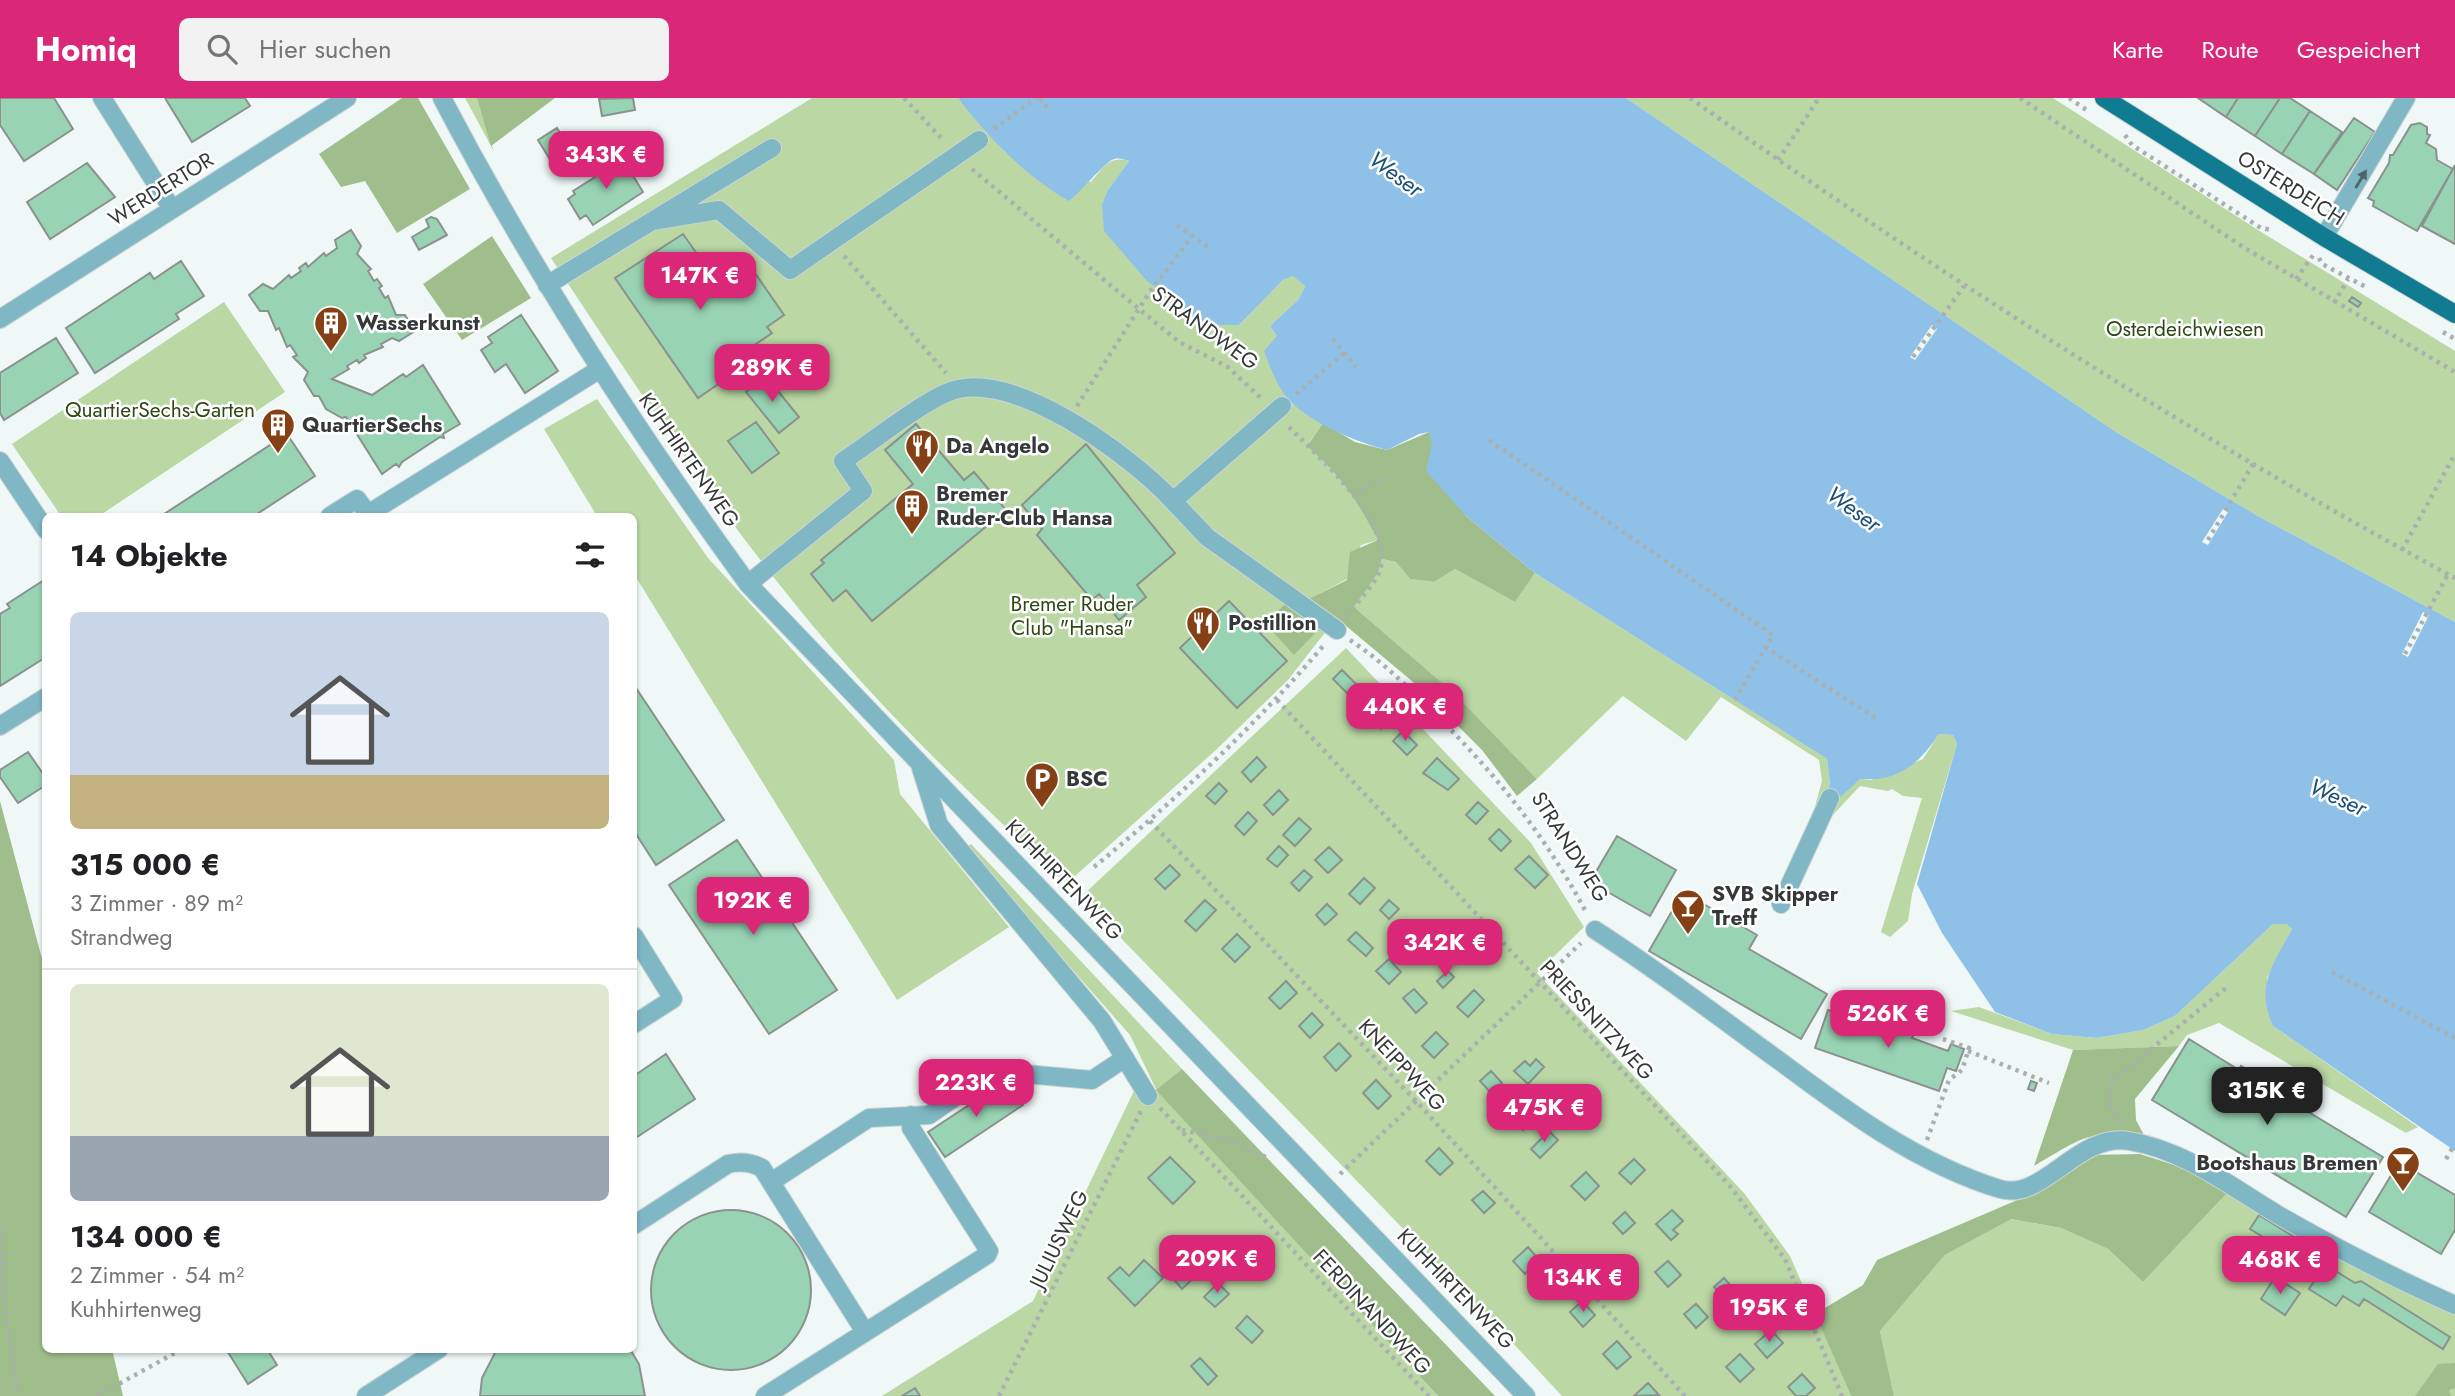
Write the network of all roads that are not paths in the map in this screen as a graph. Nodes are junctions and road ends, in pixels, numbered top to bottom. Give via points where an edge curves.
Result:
1 (102, 98) edge
2 (347, 98) edge
3 (442, 98) edge
4 (2104, 98) edge
5 (2406, 98) edge
6 (979, 140) road end
7 (772, 148) dead end
8 (172, 209) junction
9 (652, 221) junction
10 (2324, 237) junction
11 (547, 285) junction
12 (2455, 314) edge
13 (0, 318) edge
14 (600, 369) junction
15 (1278, 409) road end
16 (0, 461) edge
17 (1173, 501) junction
18 (335, 513) edge
19 (368, 513) edge
20 (372, 513) edge
21 (42, 524) edge
22 (748, 584) junction
23 (1337, 630) road end
24 (42, 700) edge
25 (0, 726) edge
26 (919, 764) junction
27 (1830, 798) dead end
28 (1781, 904) dead end
29 (1595, 930) road end
30 (637, 941) edge
31 (637, 1022) edge
32 (1125, 1058) junction
33 (1148, 1096) road end
34 (911, 1115) junction
35 (771, 1182) junction
36 (637, 1223) edge
37 (2455, 1305) edge
38 (865, 1332) junction
39 (433, 1353) edge
40 (366, 1396) edge
41 (765, 1396) edge
42 (1526, 1396) edge

1 - 8 street
2 - 8 street, WERDERTOR
3 - 11 street, KUHHIRTENWEG
4 - 10 main road, OSTERDEICH
10 -> 5 street
6 - 9 street via 790,270 719,210
7 - 9 street
8 - 13 street, WERDERTOR
9 - 11 street
10 - 12 main road, OSTERDEICH
11 - 14 street, KUHHIRTENWEG
14 - 20 street
14 - 22 street, KUHHIRTENWEG
15 - 17 street
16 - 21 street
17 - 22 street via 1124,458 1042,404 984,386 947,392 843,461 863,491
17 - 23 street via 1207,537
18 - 19 street via 357,499
22 - 26 street, KUHHIRTENWEG
24 - 25 street
26 - 32 street via 939,825 1102,1021
26 - 42 street, KUHHIRTENWEG
27 - 28 street
29 - 37 street, STRANDWEG via 1661,973 1864,1124 1959,1174 2003,1190 2028,1187 2085,1148 2127,1140 2204,1170 2282,1217
30 - 31 street via 673,999
32 - 33 street
32 - 34 street via 1092,1080 993,1071 929,1115
34 - 35 street via 869,1118
34 - 38 street via 911,1128 989,1251
35 - 36 street via 754,1164 728,1164
35 - 38 street
38 - 41 street
39 - 40 street

